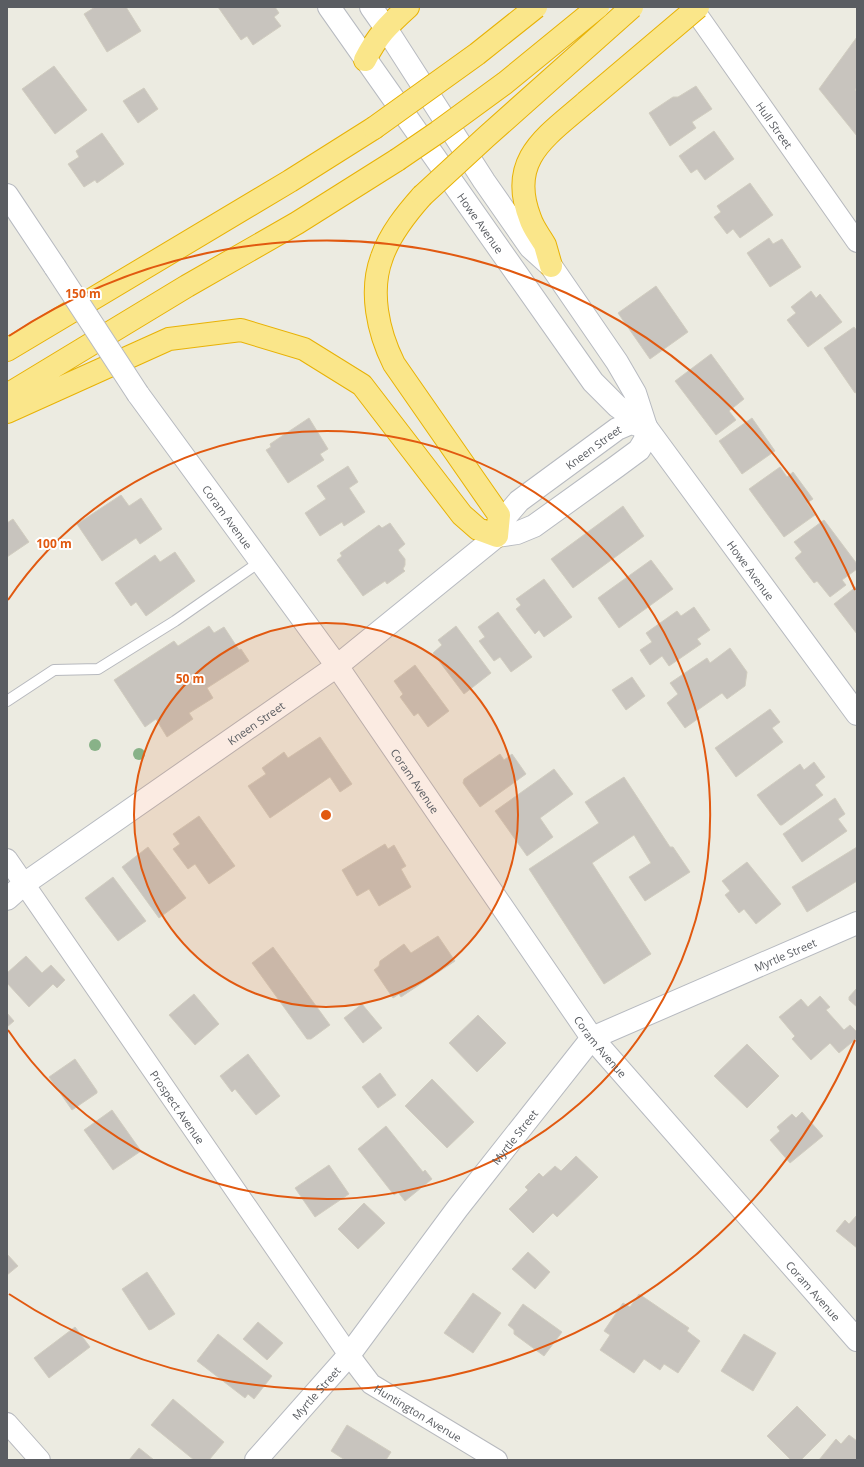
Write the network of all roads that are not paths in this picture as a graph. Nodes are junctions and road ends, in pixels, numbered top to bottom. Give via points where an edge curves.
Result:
1 (329, 7) edge
2 (371, 7) edge
3 (408, 7) edge
4 (536, 7) edge
5 (598, 7) edge
6 (632, 7) edge
7 (692, 7) edge
8 (698, 7) edge
9 (386, 27) junction
10 (365, 60) junction
11 (7, 195) edge
12 (857, 242) edge
13 (551, 266) junction
14 (7, 350) edge
15 (7, 395) edge
16 (7, 412) edge
17 (646, 427) junction
18 (497, 536) junction
19 (260, 561) junction
20 (337, 666) junction
21 (7, 701) edge
22 (855, 708) edge
23 (7, 859) edge
24 (24, 884) junction
25 (7, 899) edge
26 (857, 923) edge
27 (592, 1038) junction
28 (857, 1340) edge
29 (349, 1355) junction
30 (7, 1423) edge
31 (40, 1460) edge
32 (256, 1460) edge
33 (496, 1460) edge

1 - 10 street, Howe Avenue
2 - 9 street, Howe Avenue
3 - 9 highway
4 - 14 highway, bridge via 477,54 374,128
5 - 15 highway, bridge via 505,83 397,160 298,223 187,286
6 - 18 highway, bridge via 422,196 394,232 382,257 376,288 382,337 394,364 499,515
7 - 12 street, Hull Street
8 - 13 highway, bridge via 544,138 535,149 526,166 523,190 528,214 545,246
9 - 10 highway via 373,43
9 - 13 street, Howe Avenue via 484,181 530,247
10 - 17 street, Howe Avenue via 593,382 617,406
11 - 19 street, Coram Avenue, bridge via 138,394
13 - 17 street, Howe Avenue via 617,362 635,393
16 - 18 highway via 169,339 241,330 304,349 362,385 462,515 478,530
17 - 18 street via 645,440 639,450 622,463 534,526 517,533
17 - 18 street, Kneen Street via 631,422 617,429 519,501 507,515
17 - 22 street, Howe Avenue
18 - 20 street, Kneen Street
19 - 20 street, Coram Avenue
19 - 21 lane via 175,621 98,669 54,670
20 - 24 street, Kneen Street
20 - 27 street, Coram Avenue
23 - 24 street, Prospect Avenue
24 - 25 street, Kneen Street
24 - 29 street, Prospect Avenue
26 - 27 street, Myrtle Street
27 - 28 street, Coram Avenue
27 - 29 street, Myrtle Street via 457,1209
29 - 32 street, Myrtle Street
29 - 33 street, Huntington Avenue via 371,1384
30 - 31 street

